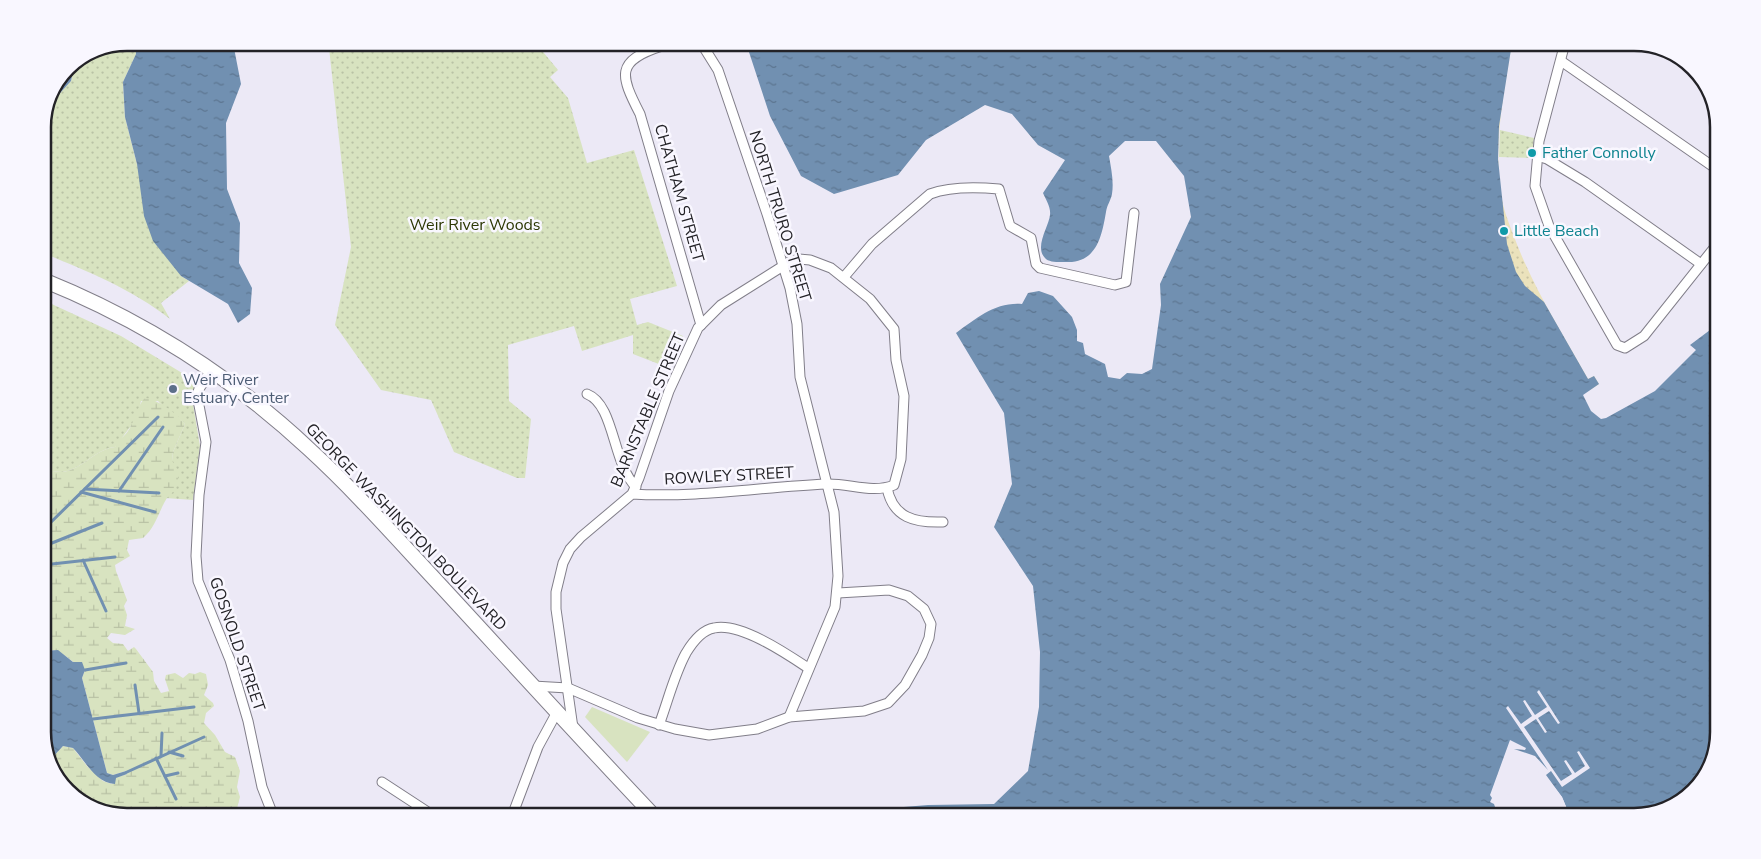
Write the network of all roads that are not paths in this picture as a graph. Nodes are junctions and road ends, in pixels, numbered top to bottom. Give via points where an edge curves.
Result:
1 (650, 51) edge
2 (706, 51) edge
3 (1563, 51) edge
4 (1560, 61) junction
5 (1537, 156) junction
6 (1710, 164) edge
7 (1134, 213) dead end
8 (1710, 253) edge
9 (1701, 264) junction
10 (782, 267) junction
11 (844, 277) junction
12 (51, 284) edge
13 (701, 325) junction
14 (211, 370) junction
15 (587, 394) dead end
16 (828, 484) junction
17 (887, 488) junction
18 (634, 490) junction
19 (943, 522) dead end
20 (838, 593) junction
21 (808, 668) junction
22 (533, 686) junction
23 (568, 688) junction
24 (557, 712) junction
25 (789, 718) junction
26 (659, 725) junction
27 (573, 729) junction
28 (382, 782) dead end
29 (270, 808) edge
30 (422, 808) edge
31 (515, 808) edge
32 (643, 808) edge

1 - 13 street, CHATHAM STREET via 635,57 627,66 626,83 640,114
2 - 10 street, NORTH TRURO STREET via 718,70
3 - 4 street
4 - 5 street
4 - 6 street
5 - 9 street via 1562,168
5 - 9 street via 1535,186 1549,226 1617,345 1625,348 1644,336
7 - 11 street via 1126,282 1116,286 1040,268 1036,264 1030,236 1010,226 999,189 956,189 930,194 872,244
8 - 9 street
10 - 11 street, BARNSTABLE STREET via 791,261 810,260
10 - 13 street, BARNSTABLE STREET via 729,300
10 - 16 street, NORTH TRURO STREET via 794,306 800,377
11 - 17 street, BARNSTABLE STREET via 870,299 894,329 896,360 904,396 901,459 894,485
12 - 14 main road, GEORGE WASHINGTON BOULEVARD via 130,319
13 - 18 street, BARNSTABLE STREET via 669,390
14 - 22 main road, GEORGE WASHINGTON BOULEVARD via 268,413 334,473
14 - 29 street, GOSNOLD STREET via 198,388 197,395 206,442 198,495 198,577 230,660
15 - 18 street via 602,405
16 - 17 street, ROWLEY STREET
16 - 18 street, ROWLEY STREET via 694,493
16 - 20 street, NORTH TRURO STREET via 837,540
17 - 19 street via 889,500 904,516 926,522
18 - 23 street, BARNSTABLE STREET via 581,537 563,564 556,592 556,609
20 - 21 street, NORTH TRURO STREET via 828,628
20 - 25 street via 889,590 908,596 924,608 931,624 929,638 905,686 888,703 864,711
21 - 25 street, NORTH TRURO STREET
21 - 26 street via 749,634 735,629 714,628 703,633 686,654
22 - 23 street
22 - 24 main road, GEORGE WASHINGTON BOULEVARD
23 - 26 street
23 - 27 street, BARNSTABLE STREET
24 - 27 main road, GEORGE WASHINGTON BOULEVARD
24 - 31 street via 538,747
25 - 26 street via 757,729 709,735
27 - 32 main road, GEORGE WASHINGTON BOULEVARD
28 - 30 street

